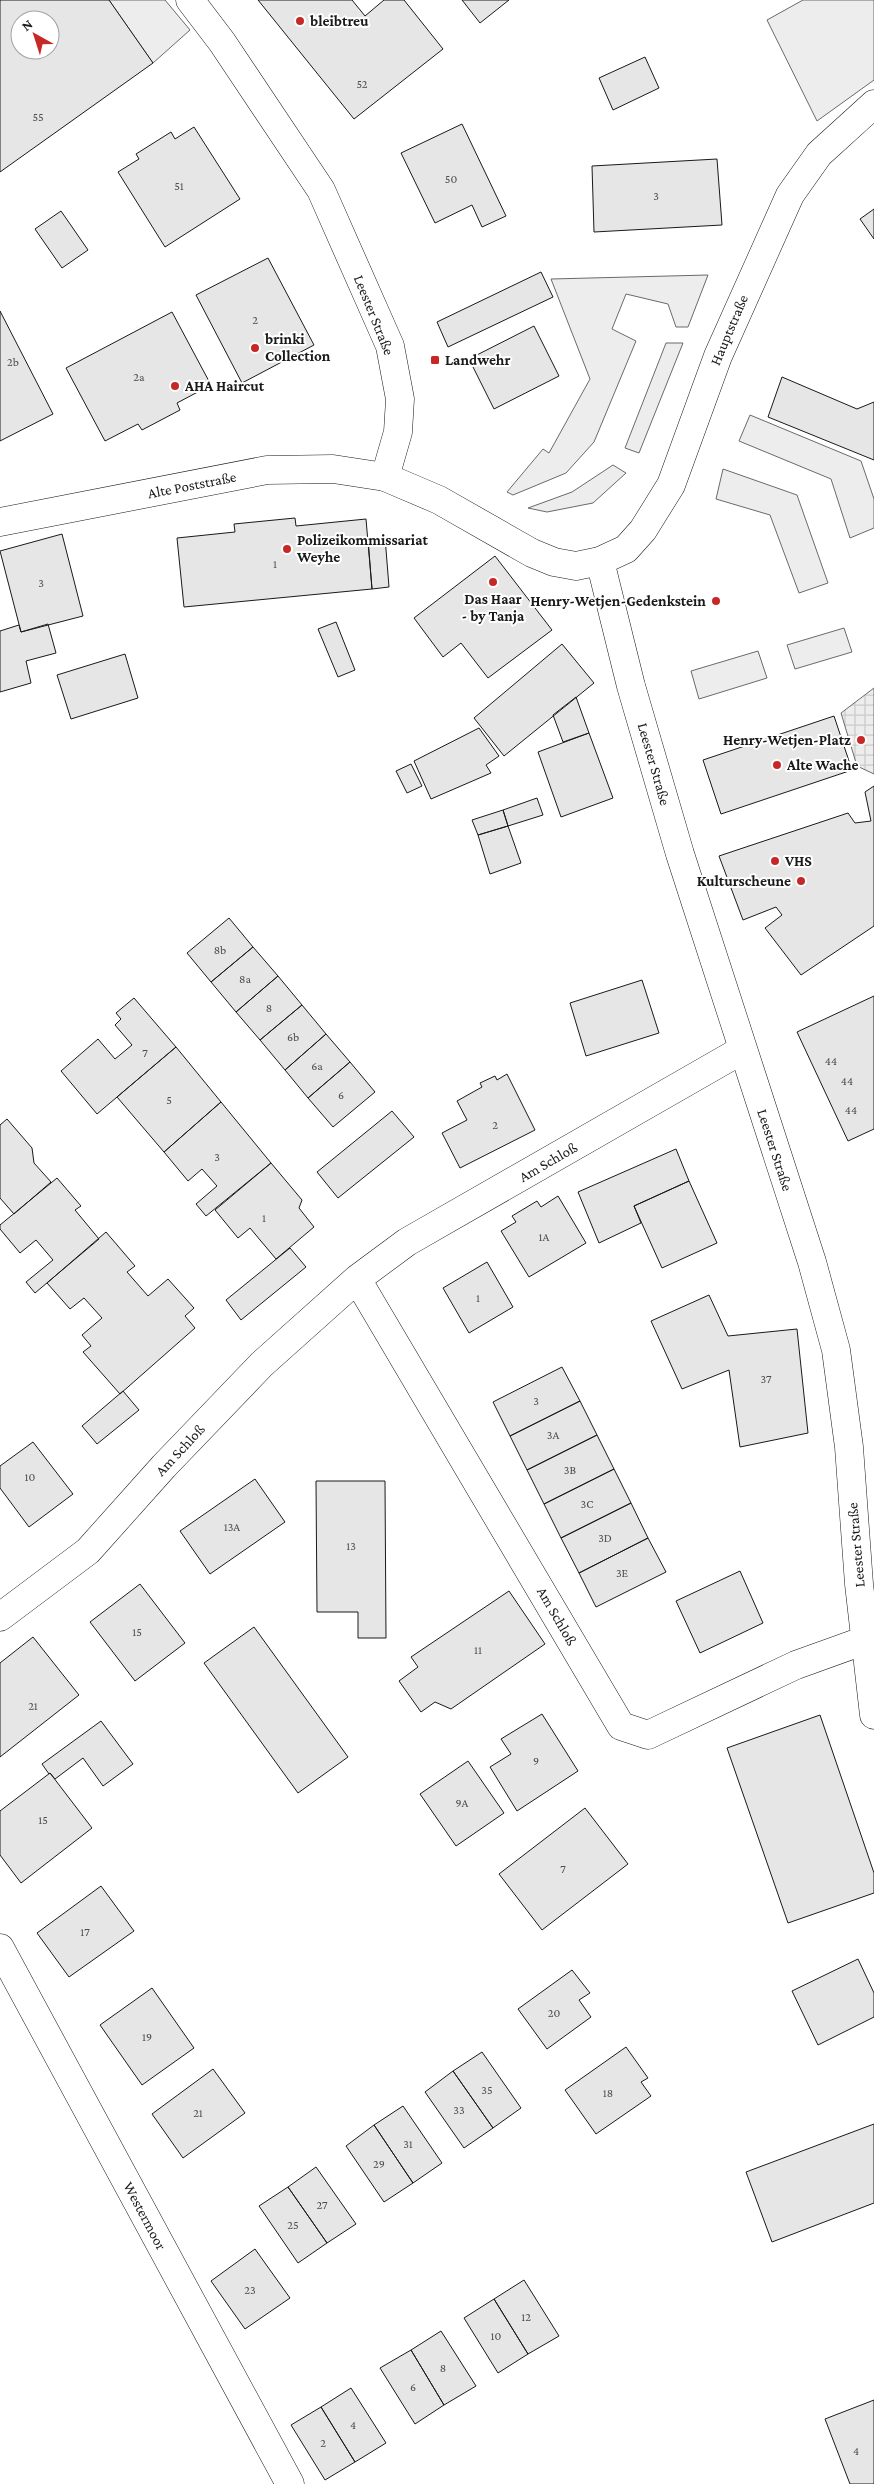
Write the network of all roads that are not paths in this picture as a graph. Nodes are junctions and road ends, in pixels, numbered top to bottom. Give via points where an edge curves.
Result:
1 (190, 0) edge
2 (874, 104) edge
3 (385, 477) junction
4 (0, 522) edge
5 (600, 561) junction
6 (742, 1050) junction
7 (357, 1279) junction
8 (0, 1617) edge
9 (869, 1639) edge
10 (874, 1715) edge
11 (0, 1948) edge
12 (290, 2484) edge

1 - 3 street, Leester Straße via 222,42 321,190 390,346 400,399 398,432
2 - 5 street, Hauptstraße via 819,154 790,195 718,356 671,485 643,530 626,549
3 - 4 street, Alte Poststraße via 333,469 267,470
3 - 5 street via 439,500 532,553 554,562 576,566
5 - 6 street, Leester Straße via 648,745
6 - 7 street, Am Schloß via 406,1242
6 - 9 street, Leester Straße via 812,1262 836,1350
7 - 8 street, Am Schloß via 262,1364 88,1550
7 - 9 street, Am Schloß via 621,1726 648,1735 796,1665
9 - 10 street, Leester Straße
11 - 12 street, Westermoor

